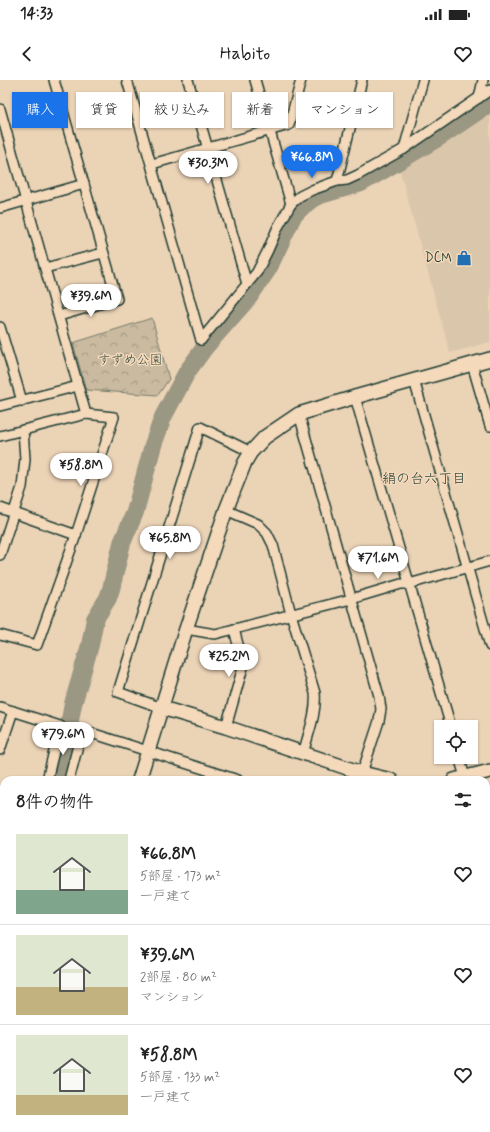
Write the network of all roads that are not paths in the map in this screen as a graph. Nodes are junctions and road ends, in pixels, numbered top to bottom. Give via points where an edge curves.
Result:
1 (54, 80) edge
2 (127, 80) edge
3 (188, 80) edge
4 (255, 80) edge
5 (301, 80) edge
6 (362, 80) edge
7 (423, 80) edge
8 (483, 80) edge
9 (490, 90) edge
10 (479, 98) junction
11 (0, 109) edge
12 (270, 131) junction
13 (208, 149) junction
14 (404, 149) junction
15 (152, 164) junction
16 (337, 181) junction
17 (84, 184) junction
18 (26, 201) junction
19 (291, 204) junction
20 (0, 208) edge
21 (103, 253) junction
22 (46, 268) junction
23 (247, 284) junction
24 (59, 316) junction
25 (0, 327) edge
26 (490, 359) edge
27 (472, 364) junction
28 (414, 380) junction
29 (78, 386) junction
30 (355, 397) junction
31 (22, 401) junction
32 (0, 406) edge
33 (86, 414) junction
34 (299, 414) junction
35 (490, 426) edge
36 (23, 430) junction
37 (0, 436) edge
38 (251, 452) junction
39 (0, 508) edge
40 (226, 510) junction
41 (15, 513) junction
42 (76, 535) junction
43 (0, 555) edge
44 (490, 561) edge
45 (468, 568) junction
46 (409, 584) junction
47 (351, 599) junction
48 (291, 614) junction
49 (186, 629) junction
50 (234, 629) junction
51 (0, 635) edge
52 (490, 646) edge
53 (0, 707) edge
54 (162, 708) junction
55 (13, 711) junction
56 (449, 720) edge
57 (226, 727) junction
58 (0, 750) edge
59 (149, 751) junction
60 (303, 754) junction
61 (461, 764) edge
62 (490, 771) edge
63 (362, 773) junction
64 (209, 775) edge
65 (48, 776) edge
66 (70, 776) edge
67 (140, 776) edge
68 (374, 776) edge
69 (462, 776) edge
70 (472, 776) edge

1 - 17 street
2 - 15 street
3 - 13 street
4 - 12 street
5 - 12 street via 290,125
6 - 16 street
7 - 14 street
8 - 10 street
9 - 10 street
10 - 14 street
11 - 18 street
12 - 13 street
12 - 19 street
13 - 15 street
13 - 23 street
14 - 16 street via 358,175
15 - 23 street via 201,340
16 - 19 street via 312,190
17 - 18 street
17 - 21 street
18 - 20 street
18 - 22 street
19 - 23 street via 257,272
21 - 22 street
21 - 24 street via 117,299
22 - 24 street
24 - 29 street
25 - 31 street
26 - 27 street
27 - 28 street
27 - 35 street
28 - 30 street
28 - 45 street
29 - 31 street
29 - 33 street
30 - 34 street
30 - 46 street
31 - 32 street
33 - 36 street
33 - 42 street via 114,418
34 - 38 street via 265,437
34 - 47 street
36 - 37 street
36 - 41 street via 25,459 22,487
38 - 40 street
38 - 54 street via 200,427 118,692
39 - 41 street
40 - 48 street via 258,524 267,533 273,545
40 - 49 street
41 - 42 street
41 - 43 street
42 - 51 street via 37,646
44 - 45 street
45 - 46 street
45 - 52 street
46 - 47 street via 401,584
46 - 56 street
47 - 48 street
47 - 63 street via 381,708
48 - 50 street
48 - 60 street via 316,702
49 - 50 street via 215,634
49 - 54 street
50 - 57 street via 243,667
53 - 55 street
54 - 57 street
54 - 59 street
55 - 58 street
55 - 65 street via 60,726
57 - 60 street
59 - 64 street
59 - 66 street via 82,730
59 - 67 street
60 - 63 street
61 - 69 street
62 - 70 street
63 - 68 street

